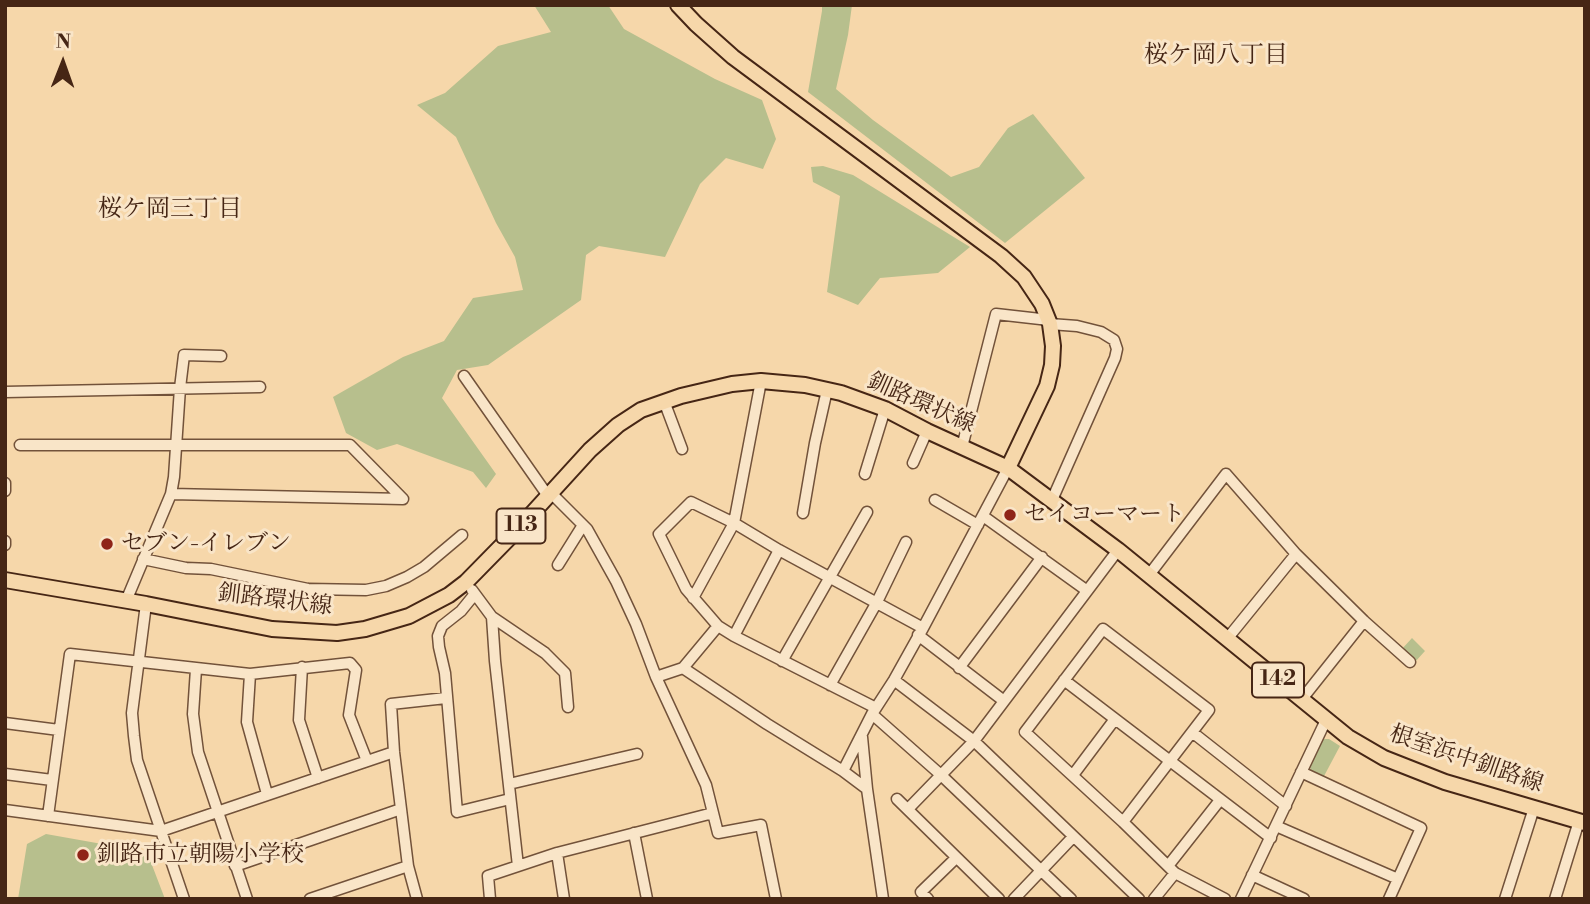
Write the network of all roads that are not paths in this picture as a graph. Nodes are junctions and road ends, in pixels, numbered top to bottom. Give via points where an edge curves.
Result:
1 (678, 5) edge
2 (1049, 322) junction
3 (221, 356) dead end
4 (464, 376) dead end
5 (761, 382) junction
6 (260, 387) dead end
7 (180, 388) junction
8 (827, 390) junction
9 (5, 392) edge
10 (664, 401) junction
11 (885, 409) junction
12 (927, 432) junction
13 (176, 444) junction
14 (20, 445) dead end
15 (962, 447) junction
16 (682, 449) dead end
17 (913, 463) dead end
18 (1008, 467) junction
19 (864, 474) dead end
20 (5, 483) edge
21 (5, 491) edge
22 (171, 494) junction
23 (550, 494) junction
24 (935, 500) dead end
25 (1052, 500) junction
26 (867, 512) dead end
27 (803, 513) dead end
28 (980, 520) junction
29 (734, 523) junction
30 (583, 525) junction
31 (462, 535) dead end
32 (906, 542) dead end
33 (779, 550) junction
34 (1118, 550) junction
35 (1296, 554) junction
36 (1042, 557) junction
37 (143, 559) junction
38 (558, 565) dead end
39 (1149, 575) junction
40 (829, 576) junction
41 (5, 580) edge
42 (470, 589) junction
43 (1086, 590) junction
44 (693, 598) junction
45 (126, 601) junction
46 (877, 602) junction
47 (146, 604) junction
48 (492, 617) junction
49 (1364, 621) junction
50 (718, 626) junction
51 (921, 632) junction
52 (734, 636) junction
53 (1227, 639) junction
54 (138, 661) junction
55 (782, 661) junction
56 (1410, 662) dead end
57 (302, 667) junction
58 (683, 668) junction
59 (959, 668) junction
60 (196, 669) junction
61 (250, 674) junction
62 (656, 677) junction
63 (894, 680) junction
64 (1064, 680) junction
65 (830, 685) junction
66 (446, 698) junction
67 (1302, 699) junction
68 (1004, 701) junction
69 (568, 707) dead end
70 (874, 711) junction
71 (1115, 719) junction
72 (1326, 720) junction
73 (5, 723) edge
74 (59, 730) junction
75 (1192, 732) junction
76 (862, 736) junction
77 (975, 741) junction
78 (394, 752) junction
79 (637, 754) dead end
80 (367, 761) junction
81 (1169, 762) junction
82 (842, 771) junction
83 (1301, 772) junction
84 (5, 774) edge
85 (941, 775) junction
86 (1073, 775) junction
87 (318, 778) junction
88 (52, 780) junction
89 (509, 784) junction
90 (867, 789) junction
91 (267, 794) junction
92 (510, 799) junction
93 (897, 799) dead end
94 (1220, 800) junction
95 (1286, 806) junction
96 (1534, 808) junction
97 (401, 809) junction
98 (908, 809) junction
99 (5, 810) edge
100 (218, 812) junction
101 (713, 813) junction
102 (48, 816) junction
103 (1123, 822) junction
104 (1582, 822) edge
105 (1276, 826) junction
106 (161, 831) junction
107 (634, 833) junction
108 (1073, 837) junction
109 (1270, 838) junction
110 (557, 853) junction
111 (956, 858) junction
112 (235, 866) junction
113 (408, 866) junction
114 (518, 866) junction
115 (1041, 870) junction
116 (1172, 870) junction
117 (1252, 876) junction
118 (1398, 879) junction
119 (184, 899) edge
120 (247, 899) edge
121 (310, 899) edge
122 (417, 899) edge
123 (490, 899) edge
124 (564, 899) edge
125 (646, 899) edge
126 (776, 899) edge
127 (883, 899) edge
128 (928, 899) edge
129 (999, 899) edge
130 (1014, 899) edge
131 (1071, 899) edge
132 (1139, 899) edge
133 (1154, 899) edge
134 (1225, 899) edge
135 (1241, 899) edge
136 (1304, 899) edge
137 (1389, 899) edge
138 (1505, 899) edge
139 (1555, 899) edge

1 - 2 main road via 733,57 1001,256 1024,277
2 - 15 street via 996,314
2 - 18 main road via 1053,346 1047,386
2 - 25 street via 1101,332 1114,340 1116,349
3 - 7 street via 184,355
4 - 23 street
5 - 8 main road, 釧路環状線 / 113
5 - 10 main road, 釧路環状線 / 113 via 732,384
5 - 29 street
6 - 7 street
7 - 9 street
7 - 13 street
8 - 11 main road, 釧路環状線 / 113
8 - 27 street
10 - 16 street
10 - 23 main road, 釧路環状線 / 113 via 618,425
11 - 12 main road, 釧路環状線 / 113
11 - 19 street
12 - 15 main road, 釧路環状線 / 113
12 - 17 street
13 - 14 street
13 - 22 street
13 - 22 street via 350,445 403,499
15 - 18 main road, 釧路環状線 / 113
18 - 25 main road, 根室浜中釧路線 / 142
18 - 28 street
20 - 21 street
22 - 37 street
23 - 30 street
23 - 42 main road, 釧路環状線 / 113
24 - 28 street
25 - 34 main road, 根室浜中釧路線 / 142
26 - 40 street
28 - 36 street
28 - 51 street
29 - 33 street
29 - 44 street
29 - 44 street via 691,502 659,534
30 - 38 street
30 - 62 street via 621,592
31 - 37 street via 407,577 366,590 308,590
32 - 46 street
33 - 40 street
33 - 52 street
34 - 39 main road, 根室浜中釧路線 / 142
34 - 43 street
35 - 39 street via 1226,474
35 - 49 street
35 - 53 street
36 - 43 street
36 - 59 street
37 - 45 street
39 - 53 main road, 根室浜中釧路線 / 142
40 - 46 street
40 - 55 street
41 - 45 main road, 釧路環状線 / 113
42 - 47 main road, 釧路環状線 / 113 via 409,615 337,633 272,629
42 - 48 street
42 - 66 street via 461,611 442,626 439,636
43 - 68 street
44 - 50 street
45 - 47 main road, 釧路環状線 / 113
46 - 51 street
46 - 65 street
47 - 54 street
48 - 69 street via 545,653 565,673
48 - 89 street
49 - 56 street
49 - 67 street
50 - 52 street
50 - 58 street
51 - 59 street
51 - 63 street
52 - 55 street
53 - 67 main road, 根室浜中釧路線 / 142
54 - 60 street
54 - 74 street via 70,654
54 - 106 street via 132,713 137,760
55 - 65 street
57 - 61 street
57 - 80 street via 350,663 356,670 349,715
57 - 87 street via 299,720
58 - 62 street
58 - 82 street
59 - 68 street
60 - 61 street
60 - 100 street via 192,715 198,752
61 - 91 street via 247,722
62 - 101 street via 706,785
63 - 70 street
63 - 77 street
64 - 71 street
64 - 75 street via 1103,629 1209,710
64 - 86 street via 1026,732
65 - 70 street
66 - 78 street via 391,704
66 - 92 street via 457,812
67 - 72 main road, 根室浜中釧路線 / 142
68 - 77 street
70 - 76 street
70 - 85 street
71 - 81 street
71 - 86 street
72 - 83 street
72 - 96 main road, 根室浜中釧路線 / 142 via 1384,758
73 - 74 street
74 - 88 street
75 - 81 street
75 - 95 street
76 - 82 street
76 - 90 street
77 - 85 street
77 - 108 street
78 - 80 street
78 - 97 street
79 - 89 street
80 - 87 street
81 - 94 street
81 - 103 street
82 - 90 street
83 - 95 street
83 - 118 street via 1421,828
84 - 88 street
85 - 98 street
85 - 115 street
86 - 103 street
87 - 91 street
88 - 102 street
89 - 92 street
90 - 127 street
91 - 100 street
92 - 114 street
93 - 98 street
94 - 109 street
94 - 116 street
95 - 105 street
96 - 104 main road, 根室浜中釧路線 / 142
96 - 138 street
97 - 112 street
97 - 113 street
98 - 111 street
99 - 102 street
100 - 106 street
100 - 112 street
101 - 107 street
101 - 126 street via 718,833 761,825
102 - 106 street
103 - 116 street
104 - 139 street
105 - 109 street
105 - 118 street
106 - 119 street
107 - 110 street
107 - 125 street
108 - 115 street
108 - 132 street
109 - 117 street
110 - 114 street
110 - 124 street
111 - 128 street via 921,892
111 - 129 street
112 - 120 street
113 - 121 street
113 - 122 street
114 - 123 street via 488,876
115 - 130 street
115 - 131 street
116 - 133 street
116 - 134 street
117 - 135 street
117 - 136 street
118 - 137 street

